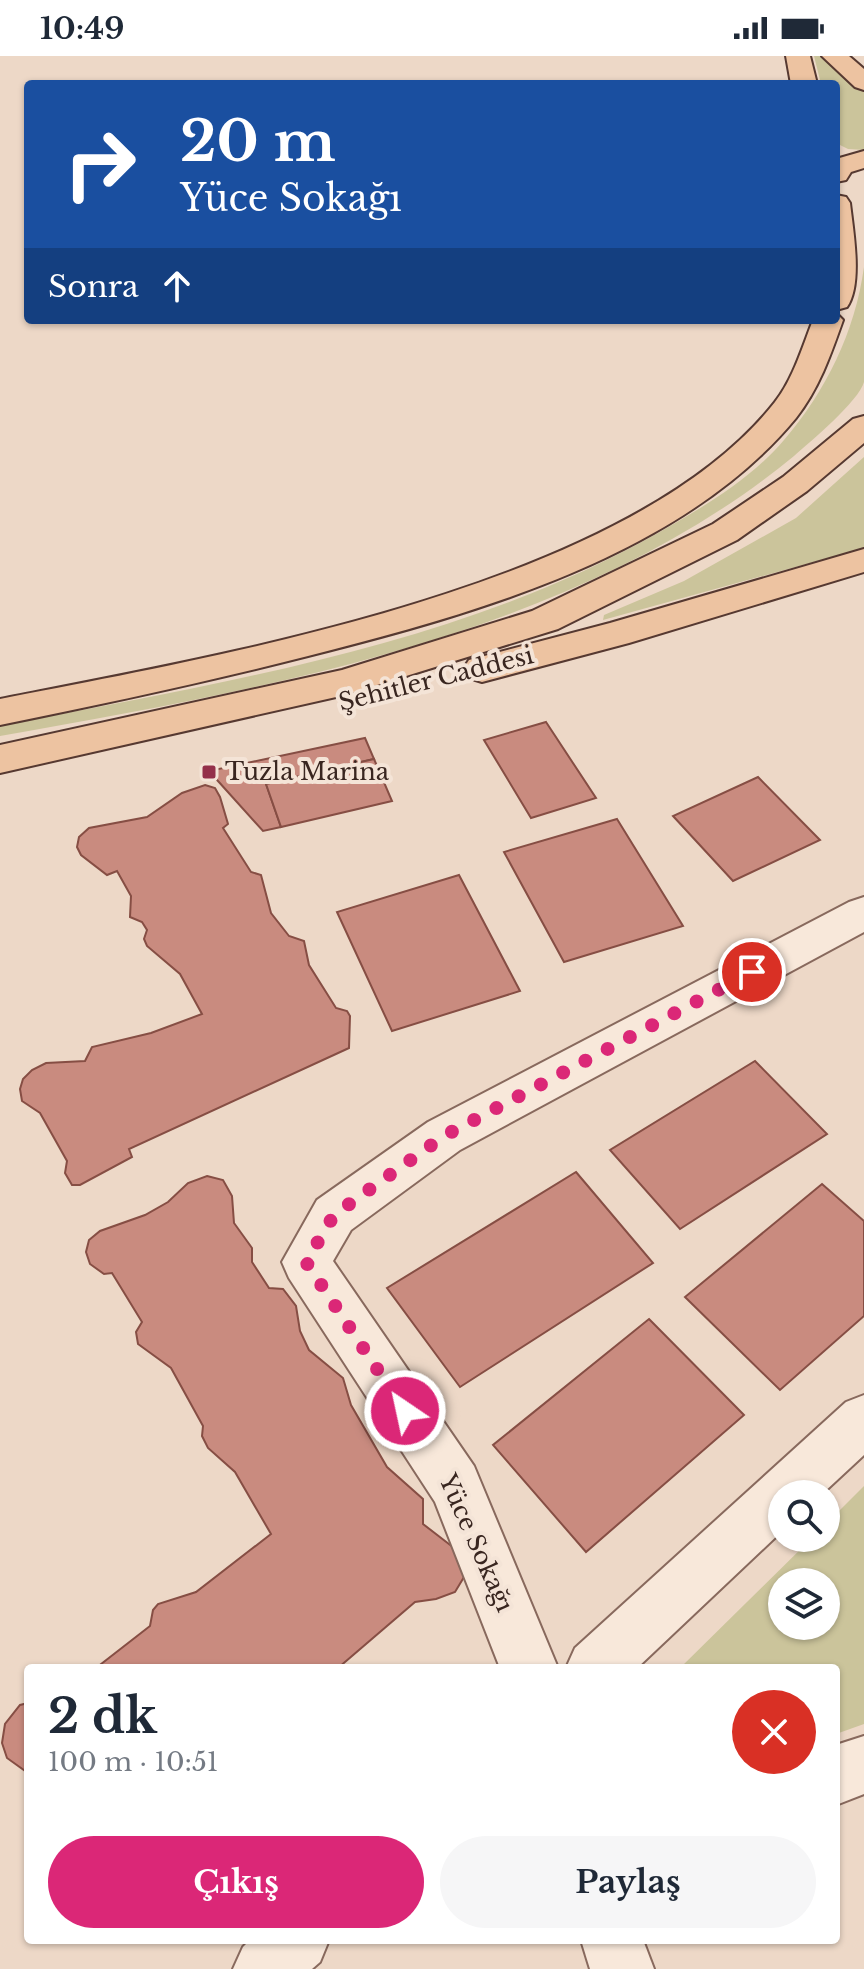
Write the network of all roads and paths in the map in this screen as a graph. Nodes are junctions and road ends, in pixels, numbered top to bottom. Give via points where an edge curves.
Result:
1 (798, 56) edge
2 (834, 56) edge
3 (803, 80) edge
4 (864, 82) edge
5 (864, 159) edge
6 (840, 168) edge
7 (827, 324) edge
8 (864, 426) edge
9 (862, 564) edge
10 (0, 712) edge
11 (0, 759) edge
12 (864, 913) edge
13 (864, 1420) edge
14 (799, 1480) edge
15 (768, 1509) edge
16 (527, 1664) edge
17 (599, 1664) edge
18 (864, 1765) edge
19 (840, 1774) edge
20 (293, 1944) edge
21 (613, 1944) edge
22 (265, 1969) edge
23 (622, 1969) edge

1 - 3 main road
2 - 4 main road
5 - 6 main road
7 - 10 main road via 812,365 785,410 746,451 634,528 550,568 356,632
8 - 11 main road via 795,484 725,532 545,620 345,682
9 - 11 main road, Şehitler Caddesi via 344,703
12 - 16 street, Yüce Sokağı via 444,1136 334,1215 306,1262 455,1485
13 - 14 street
15 - 17 street
18 - 19 street
20 - 22 street
21 - 23 street

